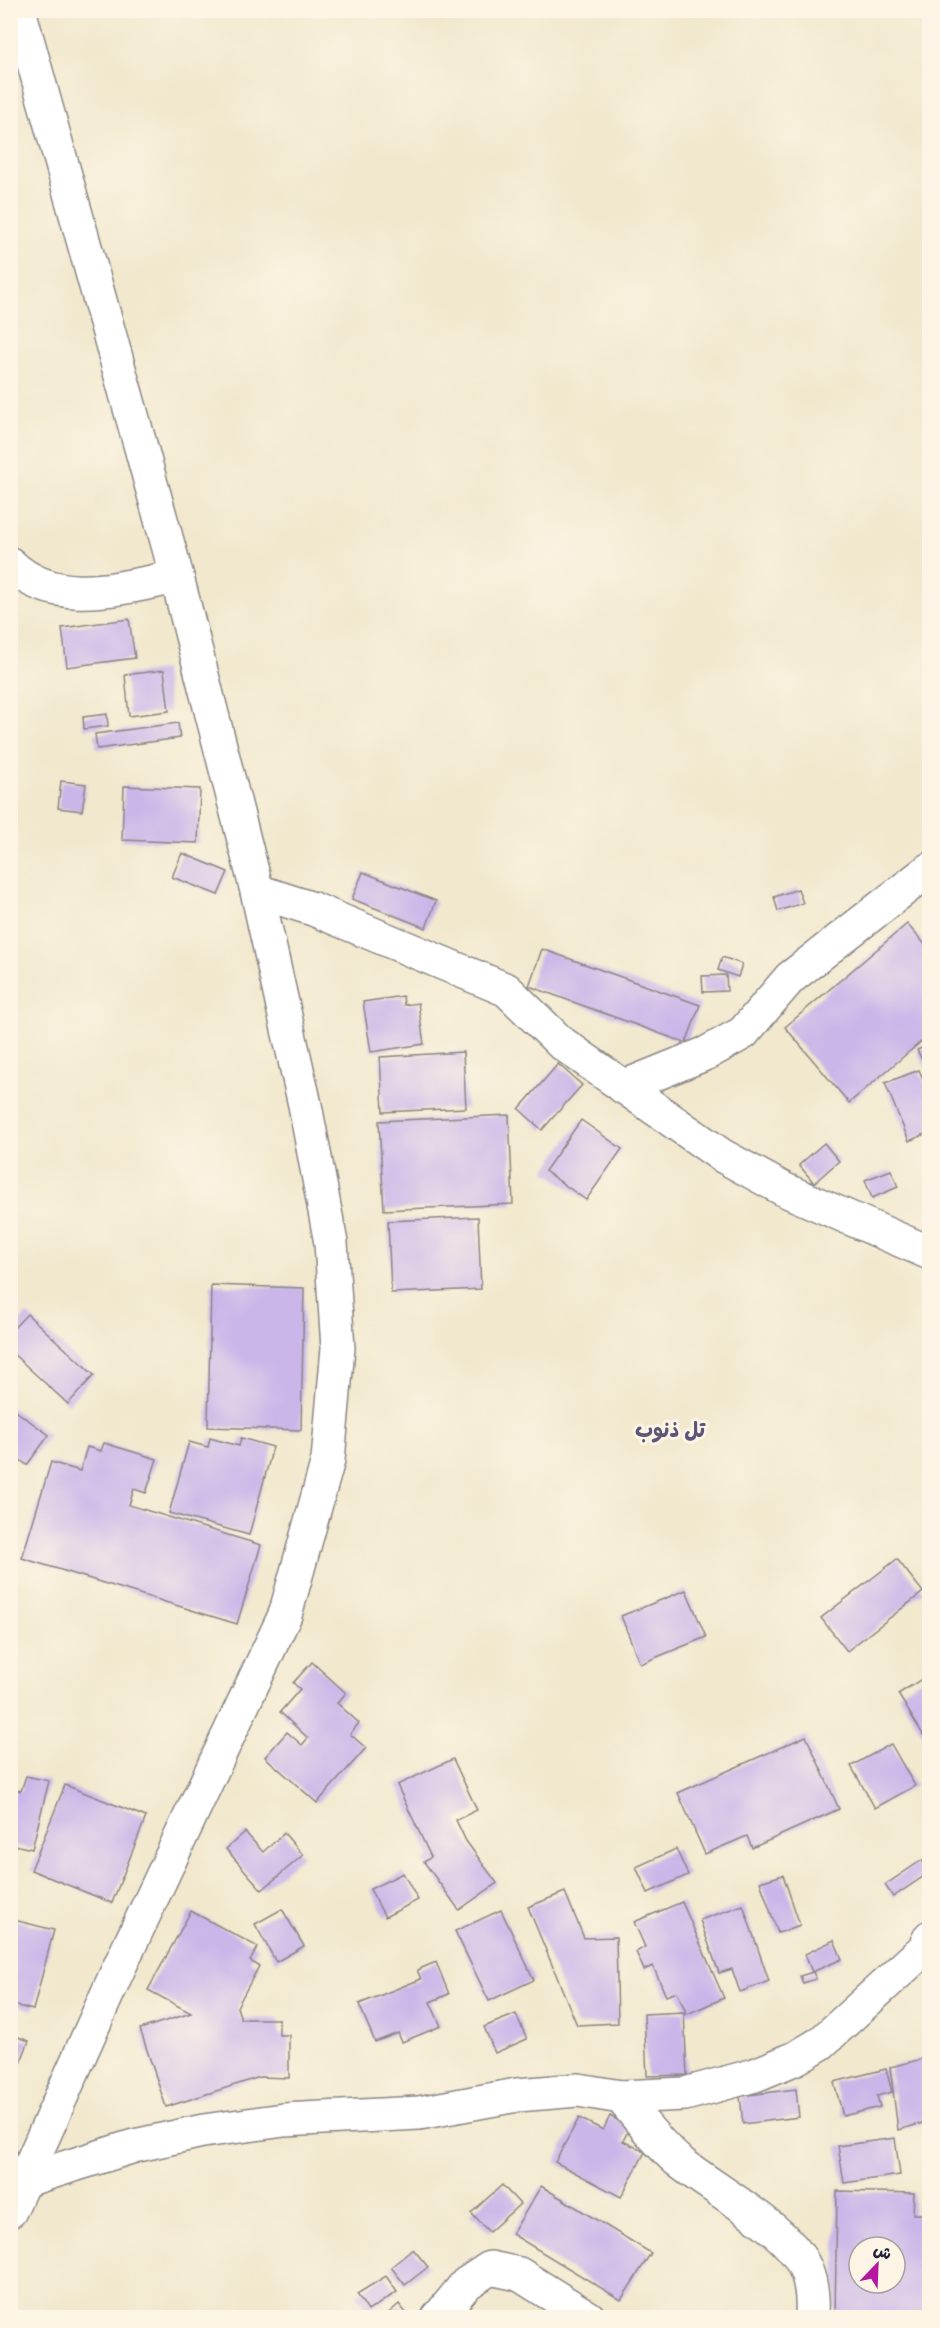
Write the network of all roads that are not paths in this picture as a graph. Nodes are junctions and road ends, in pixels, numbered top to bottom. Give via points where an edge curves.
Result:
1 (19, 10) edge
2 (10, 564) edge
3 (177, 577) junction
4 (930, 869) edge
5 (257, 891) junction
6 (623, 1088) junction
7 (930, 1253) edge
8 (930, 1937) edge
9 (621, 2097) junction
10 (14, 2193) edge
11 (438, 2318) edge
12 (589, 2318) edge
13 (812, 2318) edge

1 - 3 street
2 - 3 street via 51,590 106,591
3 - 5 street
4 - 6 street via 790,978 743,1033 708,1053
5 - 6 street via 313,909 507,990 560,1042
5 - 10 street via 331,1243 338,1348 328,1460 285,1615
6 - 7 street via 721,1155 785,1190
8 - 9 street via 924,1949 821,2043 796,2058 756,2075 685,2094
9 - 10 street via 578,2090 527,2094 419,2113 284,2121 203,2131 134,2146
9 - 13 street via 653,2138 678,2160 788,2242 805,2267 813,2299
11 - 12 street via 465,2284 490,2268 519,2274

